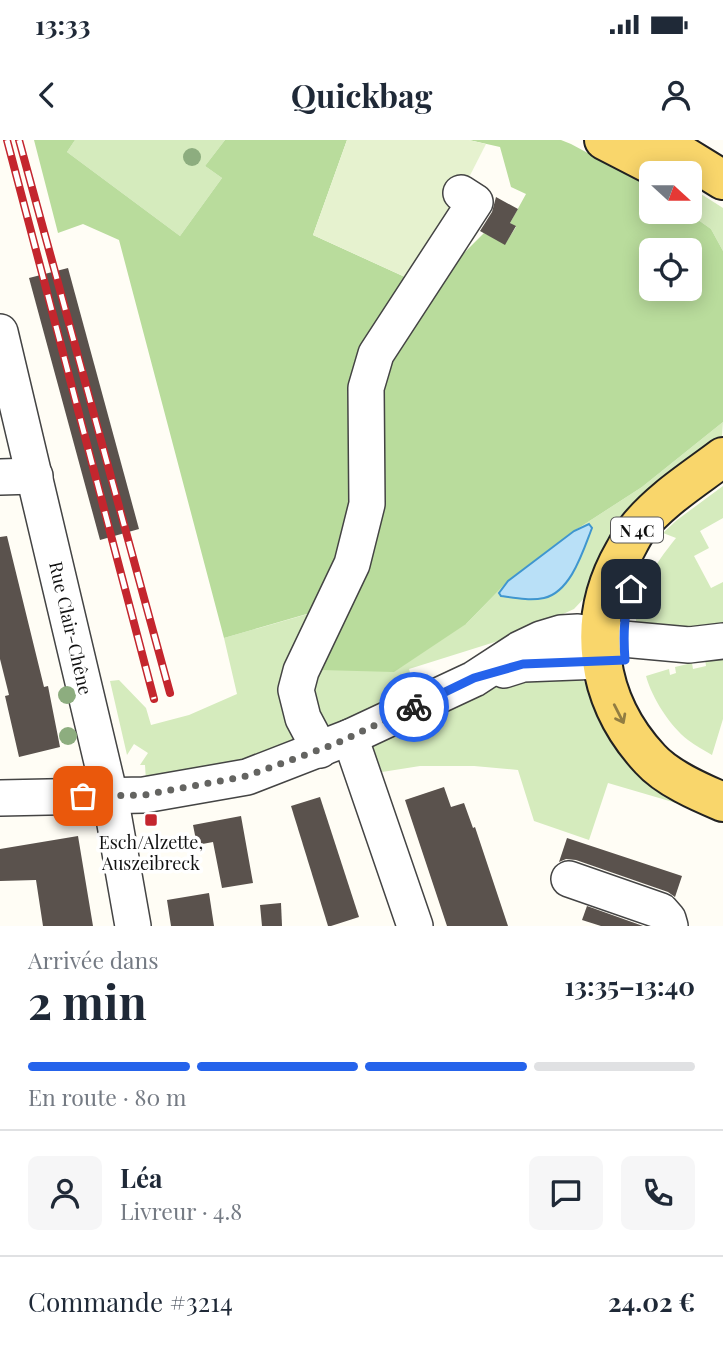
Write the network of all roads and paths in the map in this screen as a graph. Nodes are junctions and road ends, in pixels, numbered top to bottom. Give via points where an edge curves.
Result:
1 (604, 140) edge
2 (658, 140) edge
3 (645, 161) edge
4 (723, 180) edge
5 (461, 192) dead end
6 (702, 195) edge
7 (723, 208) edge
8 (0, 331) edge
9 (723, 457) edge
10 (35, 476) junction
11 (0, 477) edge
12 (723, 485) edge
13 (723, 641) edge
14 (612, 649) junction
15 (335, 743) junction
16 (723, 775) edge
17 (110, 796) junction
18 (0, 798) edge
19 (723, 802) edge
20 (569, 879) dead end
21 (133, 926) edge
22 (415, 926) edge
23 (670, 926) edge

1 - 3 main road
2 - 4 main road
5 - 15 street via 475,202 376,354 366,388 367,504 352,564 296,690 303,718
6 - 7 main road
8 - 10 street, Rue Clair-Chêne
9 - 14 main road, N 4C via 659,506 637,530 615,568 603,606
10 - 11 street
10 - 17 street, Rue Clair-Chêne
12 - 14 main road, N 4C via 677,520 649,549
13 - 14 street via 689,645 649,660
14 - 15 street via 578,632 541,639 474,678
14 - 16 main road, N 4C via 648,716 670,744
14 -> 19 main road, N 4C via 606,686 628,732 651,761 687,786
15 - 17 street via 247,776 144,795
15 - 22 street
17 - 18 street
17 - 21 street, Rue Clair-Chêne
20 - 23 street via 662,911

